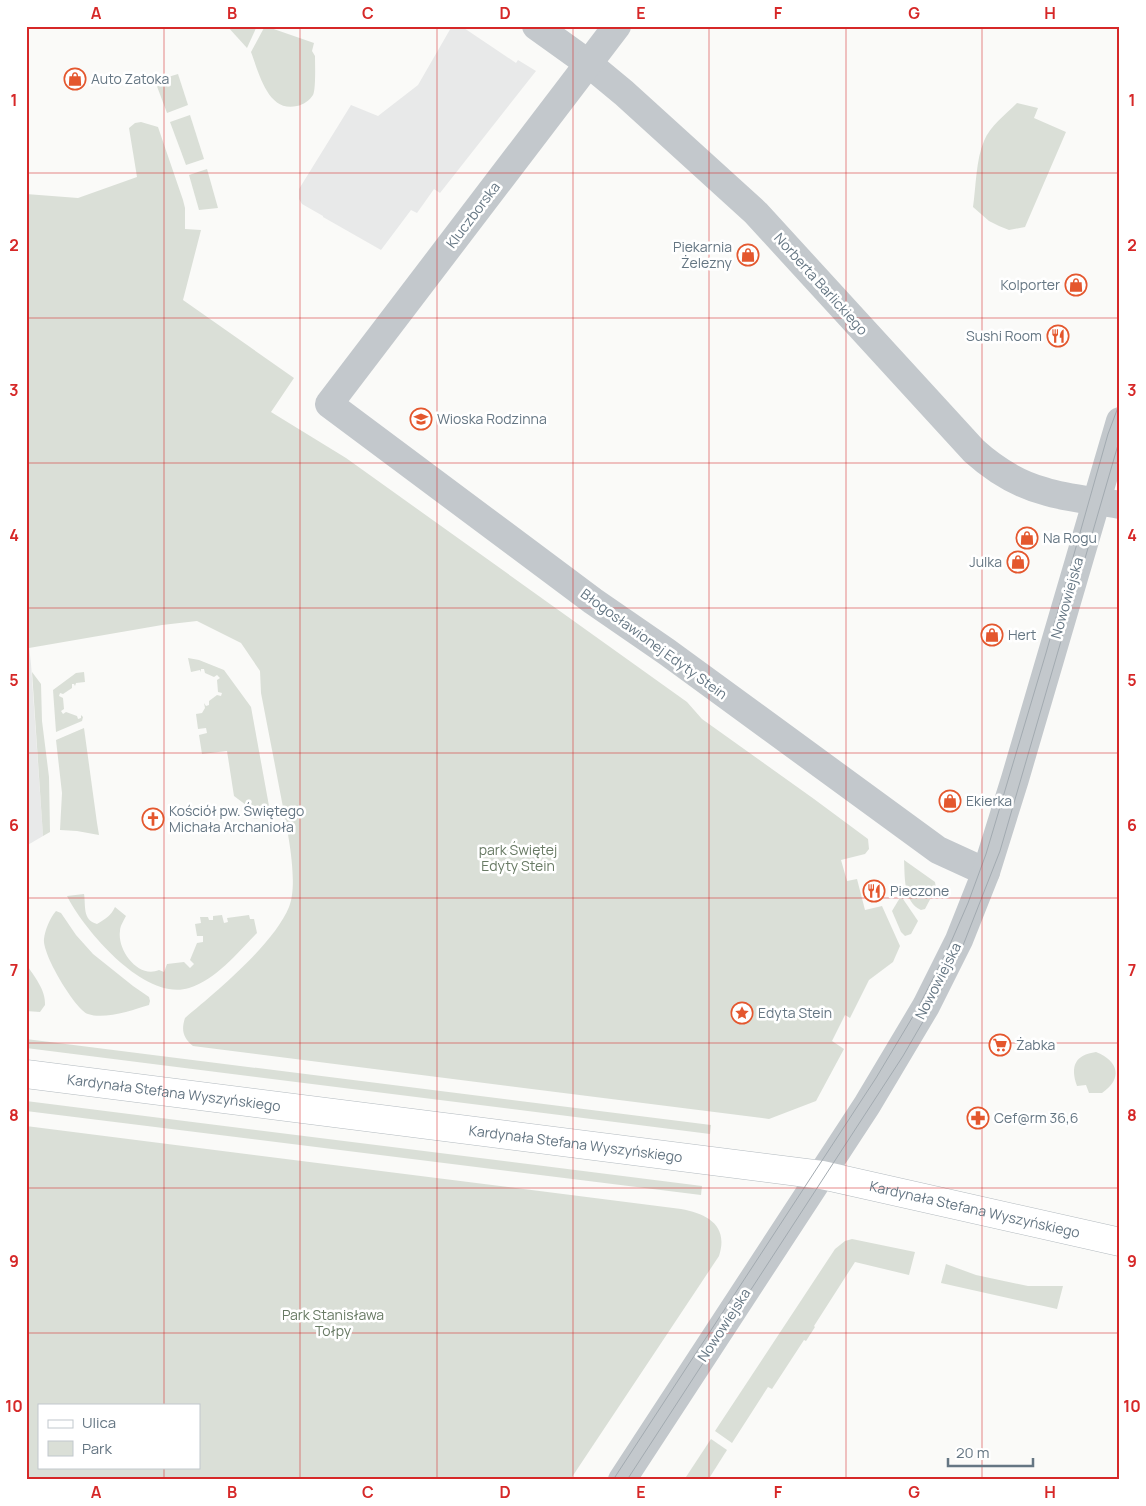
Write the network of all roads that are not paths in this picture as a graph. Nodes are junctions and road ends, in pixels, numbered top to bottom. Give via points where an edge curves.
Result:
1 (536, 26) edge
2 (617, 26) edge
3 (589, 64) junction
4 (329, 404) joint
5 (1120, 421) edge
6 (1108, 503) edge
7 (986, 872) junction
8 (26, 1074) edge
9 (822, 1176) junction
10 (1120, 1242) edge
11 (622, 1480) edge

1 - 3 street, Norberta Barlickiego
2 - 3 street, Kluczborska
3 - 4 street, Kluczborska
3 - 6 street, Norberta Barlickiego via 756,213 974,452 1001,472 1045,492
4 - 7 street, Błogosławionej Edyty Stein via 593,601 938,850
5 - 6 street, Nowowiejska
6 - 7 street, Nowowiejska
7 - 9 street, Nowowiejska via 959,940 926,1006
8 - 9 main road, Kardynała Stefana Wyszyńskiego
9 - 10 main road, Kardynała Stefana Wyszyńskiego
9 - 11 street, Nowowiejska

